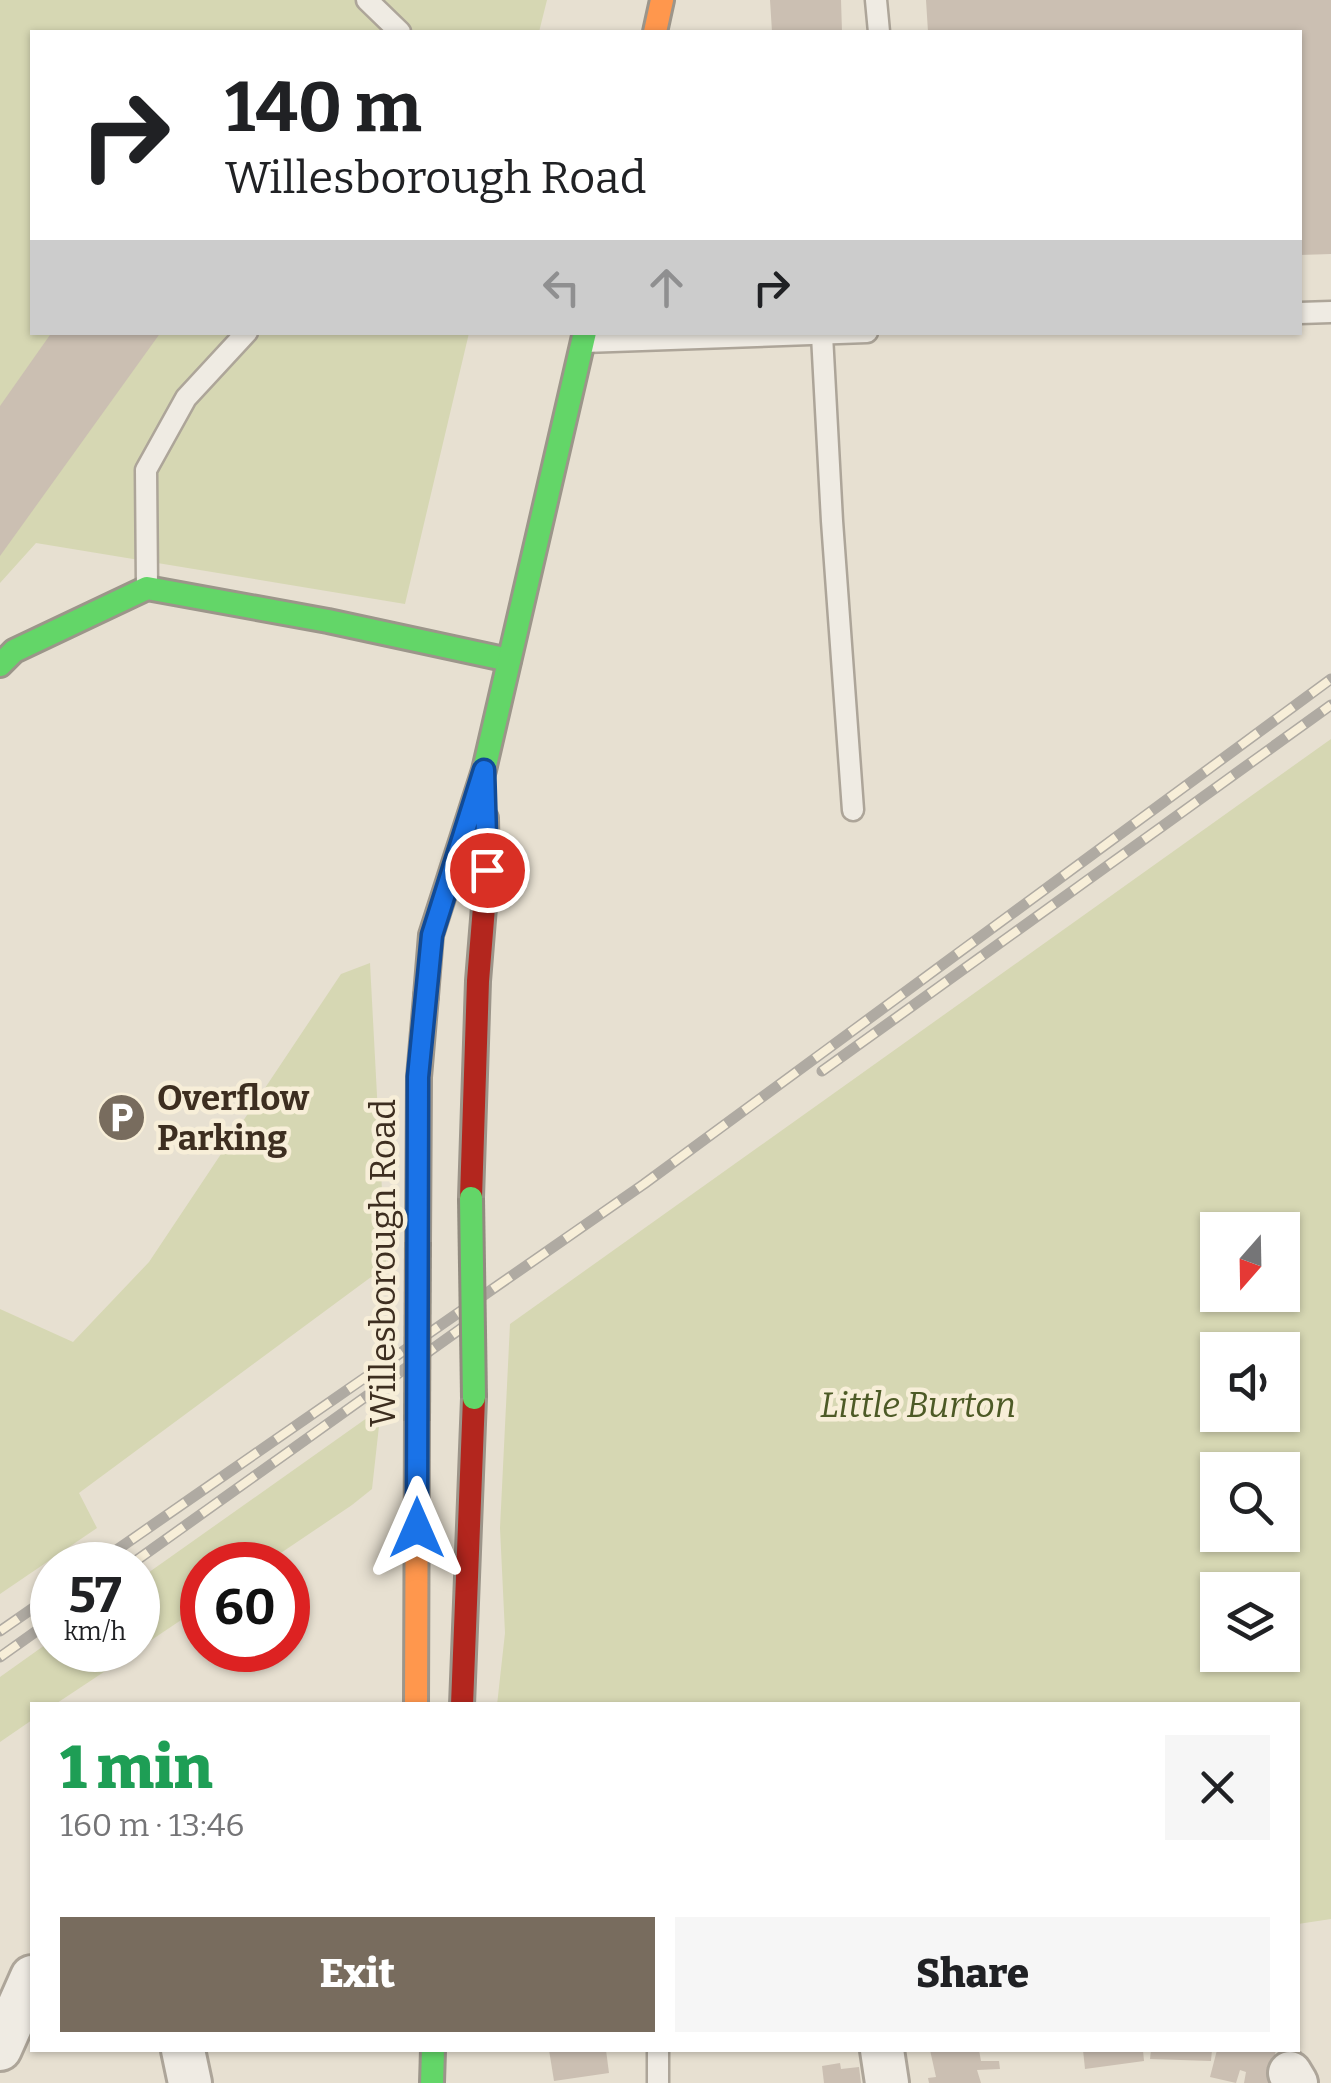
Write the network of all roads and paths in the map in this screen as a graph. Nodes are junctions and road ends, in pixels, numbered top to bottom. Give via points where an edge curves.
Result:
1 (367, 0) edge
2 (662, 0) edge
3 (876, 0) edge
4 (398, 30) edge
5 (655, 30) edge
6 (878, 30) edge
7 (1331, 312) edge
8 (1302, 314) edge
9 (245, 335) edge
10 (822, 335) edge
11 (584, 337) edge
12 (147, 588) junction
13 (509, 660) junction
14 (0, 666) edge
15 (484, 770) junction
16 (853, 810) dead end
17 (416, 1702) edge
18 (462, 1702) edge
19 (30, 1982) edge
20 (0, 2049) edge
21 (182, 2052) edge
22 (433, 2052) edge
23 (658, 2052) edge
24 (882, 2052) edge
25 (190, 2083) edge
26 (432, 2083) edge
27 (658, 2083) edge
28 (887, 2083) edge

1 - 4 lane
2 - 5 main road
3 - 6 lane
7 - 8 lane
9 - 12 lane via 186,398 146,470
10 - 11 lane
10 - 16 lane
11 - 13 main road, Willesborough Road
12 - 13 main road
12 - 14 main road via 14,651
13 - 15 main road, Willesborough Road
15 - 17 main road, Willesborough Road, bridge via 432,935 418,1077
15 - 18 main road, Willesborough Road, bridge via 487,870 471,1198 474,1398
19 - 20 street
21 - 25 street
22 - 26 main road
23 - 27 lane
24 - 28 street

